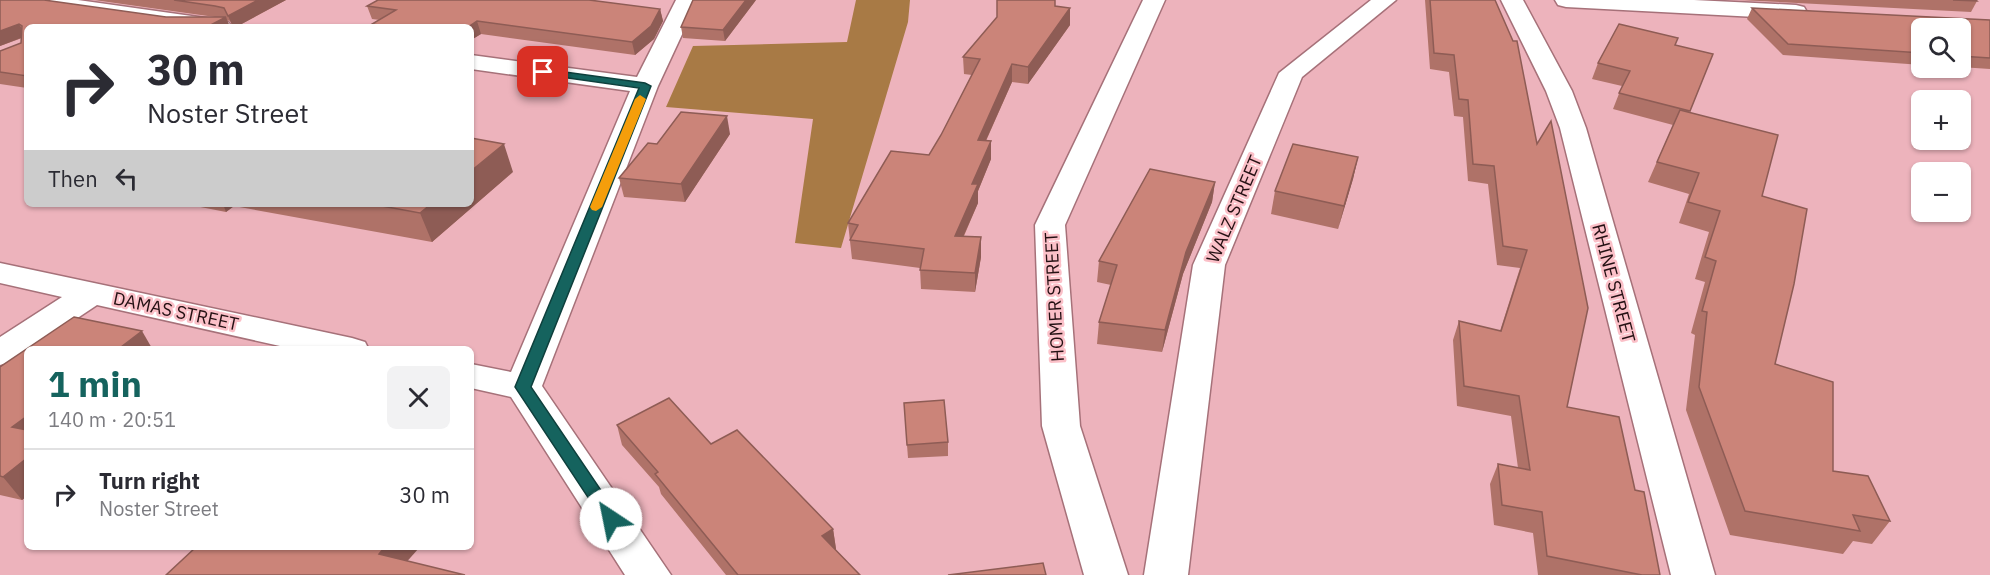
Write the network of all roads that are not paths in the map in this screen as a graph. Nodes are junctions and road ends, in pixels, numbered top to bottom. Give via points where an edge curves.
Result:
1 (31, 0) edge
2 (687, 0) edge
3 (1154, 0) edge
4 (1385, 0) edge
5 (1512, 0) edge
6 (1566, 0) edge
7 (113, 4) edge
8 (1814, 13) edge
9 (71, 24) edge
10 (206, 24) edge
11 (474, 62) edge
12 (645, 86) junction
13 (0, 273) edge
14 (93, 292) junction
15 (334, 346) edge
16 (0, 353) edge
17 (474, 377) edge
18 (523, 387) junction
19 (649, 575) edge
20 (1106, 575) edge
21 (1166, 575) edge
22 (1693, 575) edge

1 - 7 street
2 - 12 street
3 - 20 street, HOMER STREET via 1050,225 1061,426
4 - 21 street, WALZ STREET via 1291,73 1209,265
5 - 22 street, RHINE STREET via 1559,91 1573,128
6 - 8 street
7 - 9 street
7 - 10 street
11 - 12 street
12 - 18 street
13 - 14 street, DAMAS STREET
14 - 15 street, DAMAS STREET
14 - 16 street
17 - 18 street
18 - 19 street

